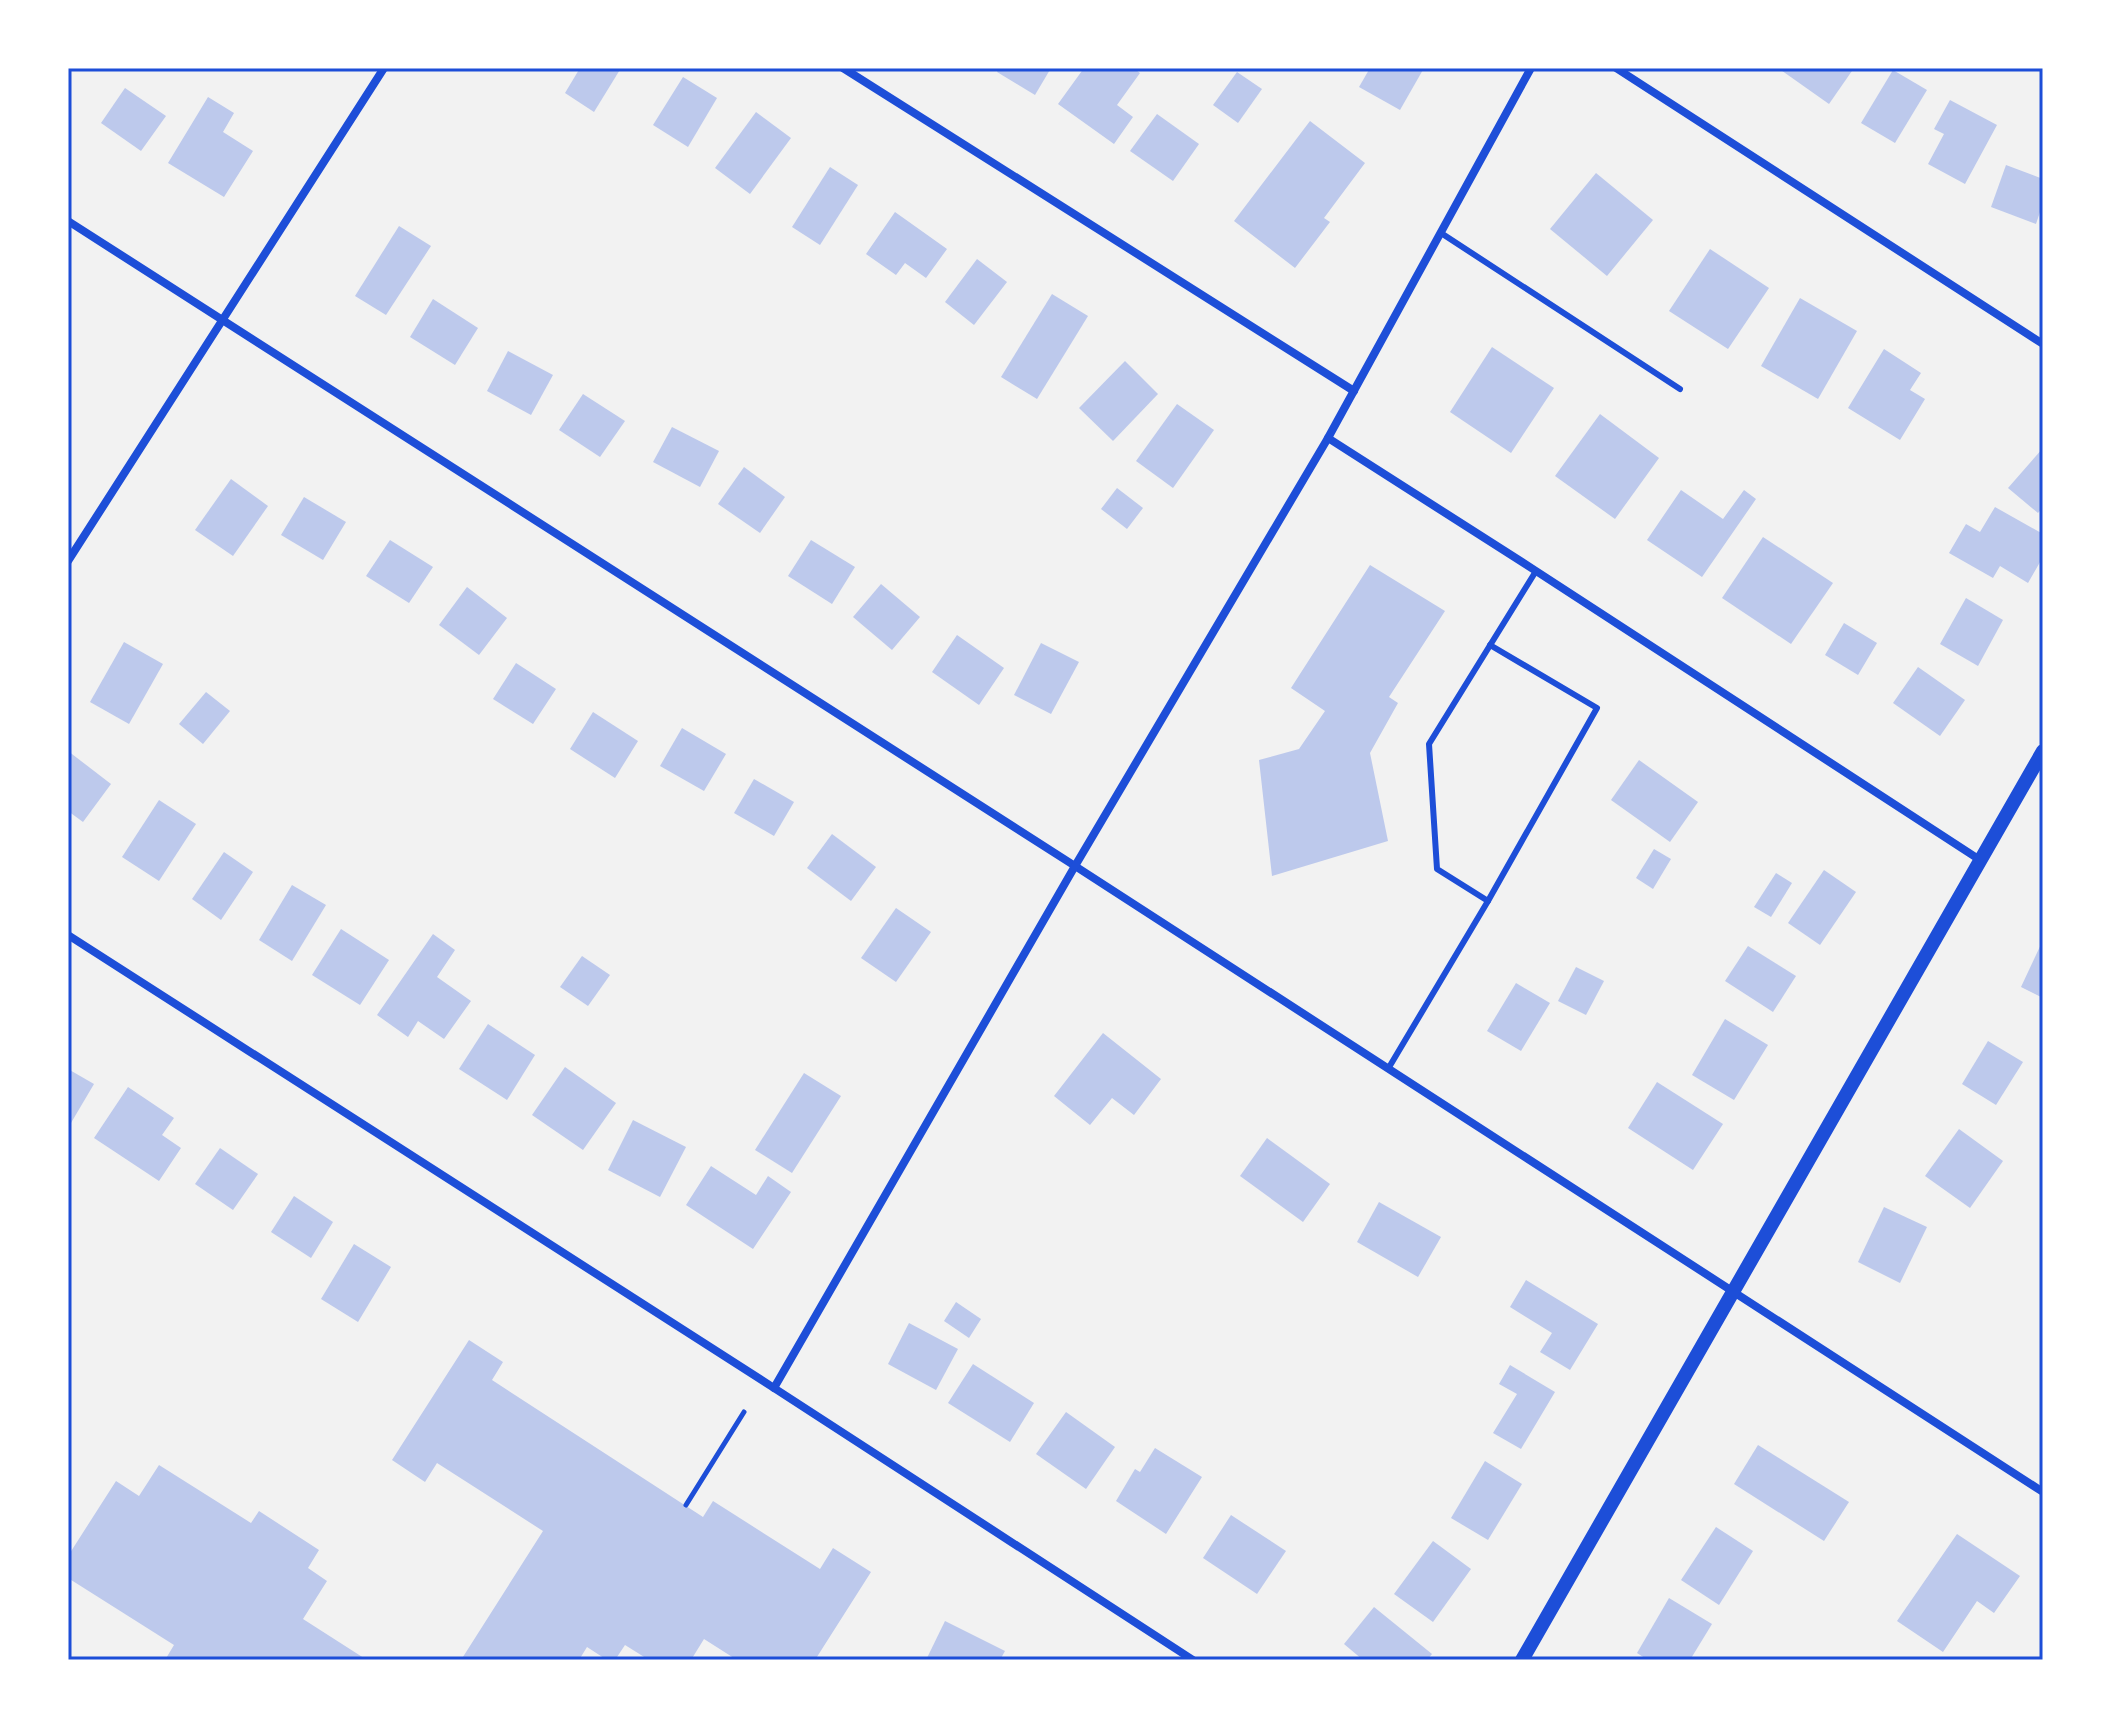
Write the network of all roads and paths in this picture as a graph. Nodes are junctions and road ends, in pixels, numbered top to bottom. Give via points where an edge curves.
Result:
1 (384, 68) edge
2 (843, 68) edge
3 (1531, 68) edge
4 (1616, 68) edge
5 (68, 221) edge
6 (1441, 233) junction
7 (222, 321) junction
8 (2043, 344) edge
9 (1680, 389) dead end
10 (1354, 391) junction
11 (1328, 438) junction
12 (68, 561) edge
13 (1536, 571) junction
14 (1490, 645) junction
15 (2043, 751) edge
16 (1980, 860) junction
17 (1075, 866) junction
18 (1488, 901) junction
19 (68, 935) edge
20 (1388, 1069) junction
21 (1733, 1293) junction
22 (774, 1388) junction
23 (744, 1412) dead end
24 (2043, 1492) edge
25 (686, 1505) dead end
26 (1193, 1660) edge
27 (1522, 1660) edge

1 - 7 street
2 - 10 street
3 - 6 street
4 - 8 street
5 - 7 street
6 - 9 lane
6 - 10 street
7 - 12 street
7 - 17 street
10 - 11 street
11 - 13 street
11 - 17 street
13 - 14 lane
13 - 16 street
14 - 18 lane via 1429,744 1437,869
14 - 18 lane via 1597,708
15 - 16 street
16 - 21 street
17 - 20 street
17 - 22 street
18 - 20 lane
19 - 22 street
20 - 21 street
21 - 24 street
21 - 27 street
22 - 26 street
23 - 25 path

